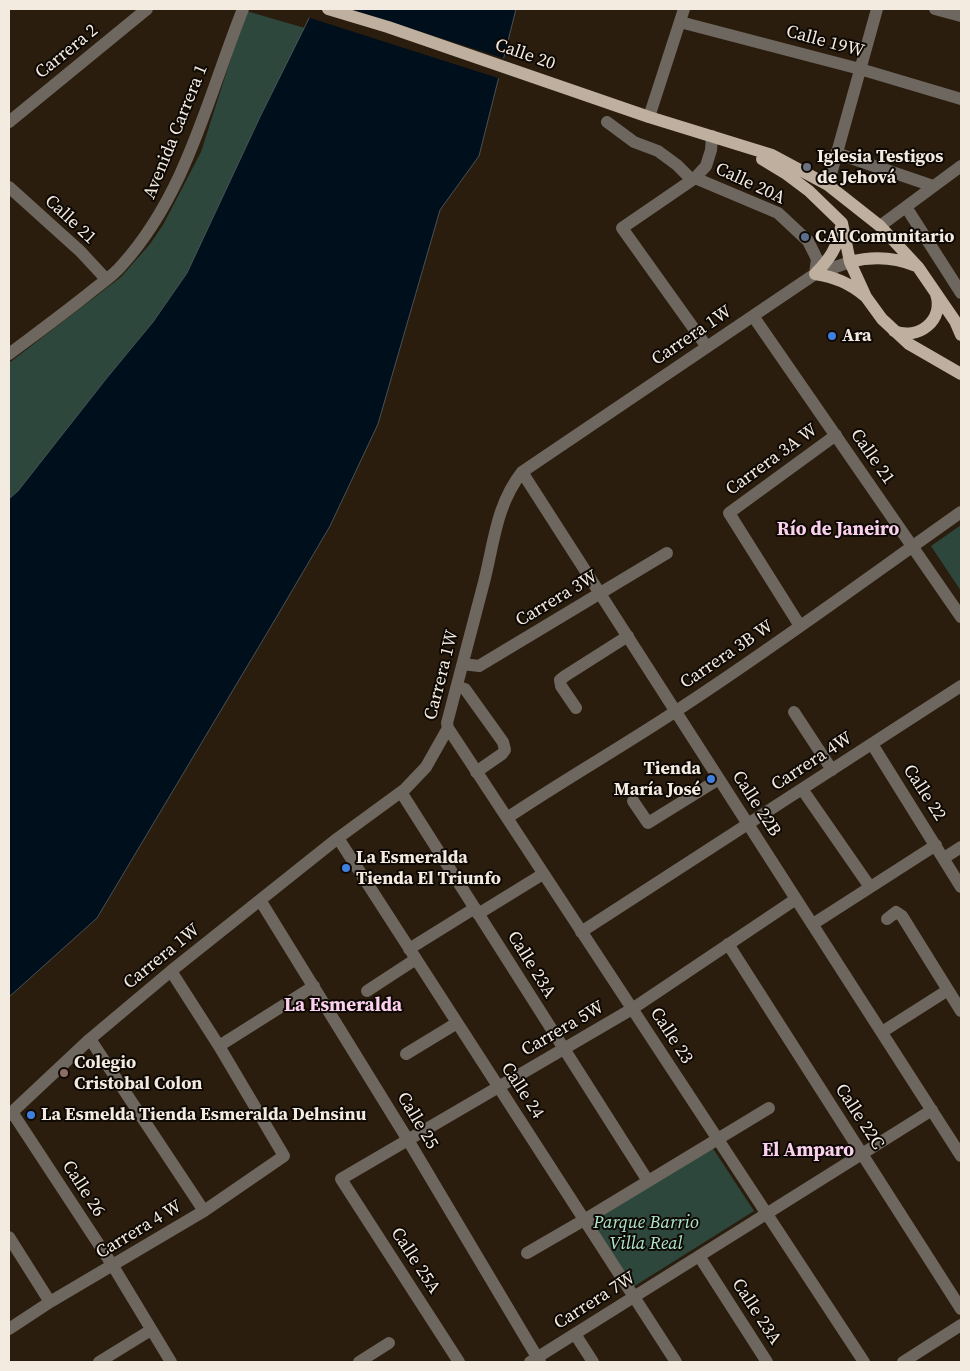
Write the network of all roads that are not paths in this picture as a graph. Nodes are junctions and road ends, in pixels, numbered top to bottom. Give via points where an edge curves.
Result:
1 (148, 9) edge
2 (240, 9) edge
3 (328, 9) edge
4 (684, 9) edge
5 (877, 9) edge
6 (935, 9) edge
7 (961, 16) edge
8 (680, 22) junction
9 (860, 69) junction
10 (961, 99) edge
11 (648, 117) junction
12 (9, 122) edge
13 (607, 122) dead end
14 (712, 136) junction
15 (836, 153) junction
16 (961, 166) edge
17 (693, 179) junction
18 (828, 185) junction
19 (933, 186) junction
20 (9, 187) edge
21 (906, 207) junction
22 (842, 224) junction
23 (880, 226) junction
24 (850, 262) junction
25 (918, 267) junction
26 (815, 274) junction
27 (106, 279) junction
28 (935, 291) junction
29 (961, 293) edge
30 (866, 297) junction
31 (753, 316) junction
32 (892, 329) junction
33 (961, 335) edge
34 (707, 347) junction
35 (9, 354) edge
36 (961, 374) edge
37 (836, 436) junction
38 (522, 472) junction
39 (961, 512) edge
40 (913, 547) junction
41 (667, 552) dead end
42 (600, 593) junction
43 (961, 617) edge
44 (800, 626) junction
45 (628, 636) junction
46 (463, 664) junction
47 (457, 686) junction
48 (961, 686) edge
49 (576, 708) dead end
50 (676, 711) junction
51 (794, 712) dead end
52 (448, 728) junction
53 (872, 744) junction
54 (832, 770) junction
55 (476, 772) junction
56 (720, 779) junction
57 (802, 789) junction
58 (401, 792) junction
59 (633, 801) dead end
60 (506, 818) junction
61 (748, 824) junction
62 (338, 838) junction
63 (936, 845) junction
64 (961, 847) edge
65 (944, 858) junction
66 (543, 874) junction
67 (870, 887) junction
68 (961, 887) edge
69 (796, 899) junction
70 (260, 900) junction
71 (476, 911) junction
72 (887, 919) dead end
73 (812, 924) junction
74 (582, 932) junction
75 (728, 944) junction
76 (412, 954) junction
77 (171, 971) junction
78 (314, 986) junction
79 (948, 990) junction
80 (367, 991) dead end
81 (632, 1009) junction
82 (961, 1011) edge
83 (457, 1023) junction
84 (882, 1032) junction
85 (90, 1039) junction
86 (219, 1046) junction
87 (564, 1048) junction
88 (406, 1054) dead end
89 (499, 1087) junction
90 (769, 1108) dead end
91 (932, 1110) junction
92 (10, 1114) edge
93 (717, 1138) junction
94 (408, 1140) junction
95 (862, 1154) junction
96 (961, 1156) edge
97 (341, 1179) joint
98 (648, 1181) junction
99 (204, 1211) junction
100 (767, 1214) junction
101 (584, 1220) junction
102 (9, 1237) edge
103 (527, 1253) dead end
104 (700, 1256) junction
105 (113, 1266) junction
106 (634, 1297) junction
107 (50, 1302) junction
108 (961, 1309) edge
109 (961, 1324) edge
110 (9, 1329) edge
111 (152, 1330) junction
112 (576, 1334) junction
113 (389, 1344) dead end
114 (536, 1361) edge
115 (99, 1362) edge
116 (171, 1362) edge
117 (359, 1362) edge
118 (459, 1362) edge
119 (593, 1362) edge
120 (676, 1362) edge
121 (767, 1362) edge
122 (864, 1362) edge
123 (903, 1362) edge

1 - 12 street, Carrera 2
2 - 27 street, Avenida Carrera 1 via 191,150 166,205 137,248
3 - 11 main road, Calle 20
4 - 8 street
5 - 9 street
6 - 7 street
8 - 9 street, Calle 19W
8 - 11 street
9 - 10 street, Calle 19W
9 - 15 street
11 - 14 main road, Calle 20
13 - 17 street via 634,142 658,151
14 - 17 street via 706,166
14 - 18 main road, Calle 20 via 772,156
14 - 22 main road, Calle 20 via 785,173 821,201
15 - 18 street
15 - 19 street
16 - 19 street
17 - 26 street, Calle 20A via 778,213 808,241 817,259
17 - 34 street via 622,228
18 - 23 main road, Calle 20
19 - 21 street
20 - 27 street, Calle 21
21 - 23 street
21 - 29 street
22 - 24 main road
22 - 26 main road via 834,252
23 - 25 main road, Calle 20
24 - 25 main road via 892,258
24 - 26 street, Carrera 1W
24 - 30 main road
25 - 28 main road, Calle 20
26 - 30 main road via 843,281
26 - 31 street, Carrera 1W
27 - 35 street, Avenida Carrera 1
28 - 32 main road via 938,299 936,316 924,329 908,334
28 - 33 main road, Calle 20
30 - 32 main road
31 - 34 street, Carrera 1W
31 - 37 street, Calle 21
32 - 36 main road via 909,344
34 - 38 street, Carrera 1W
37 - 40 street, Calle 21
37 - 44 street, Carrera 3A W via 729,513
38 - 42 street, Calle 22B
38 - 46 street, Carrera 1W via 498,516
39 - 40 street, Carrera 3B W
40 - 43 street, Calle 21
40 - 44 street, Carrera 3B W
41 - 42 street, Carrera 3W
42 - 45 street, Calle 22B
42 - 46 street, Carrera 3W via 479,666
44 - 50 street, Carrera 3B W
45 - 49 street via 560,680
45 - 50 street, Calle 22B
46 - 47 street, Carrera 1W
47 - 52 street, Carrera 1W
47 - 55 street via 465,689 503,742 505,750
48 - 53 street, Carrera 4W
50 - 56 street, Calle 22B
50 - 60 street, Carrera 3B W
51 - 54 street
52 - 55 street, Calle 23
52 - 58 street, Carrera 1W via 426,767
53 - 54 street, Carrera 4W
53 - 63 street, Calle 22
54 - 57 street, Carrera 4W
55 - 60 street, Calle 23
56 - 59 street via 648,823
56 - 61 street, Calle 22B
57 - 61 street, Carrera 4W
57 - 67 street
58 - 62 street, Carrera 1W
58 - 71 street, Calle 23A
60 - 66 street, Calle 23
61 - 69 street, Calle 22B
61 - 74 street, Carrera 4W
62 - 70 street, Carrera 1W
62 - 76 street, Calle 24
63 - 65 street, Calle 22
63 - 67 street
64 - 65 street
65 - 68 street, Calle 22
66 - 71 street
66 - 74 street, Calle 23
67 - 73 street
69 - 73 street, Calle 22B
69 - 75 street, Carrera 5W
70 - 77 street, Carrera 1W
70 - 78 street, Calle 25
71 - 76 street
71 - 87 street, Calle 23A
72 - 79 street via 896,912 902,916
73 - 84 street, Calle 22B
74 - 81 street, Calle 23
75 - 81 street, Carrera 5W
75 - 95 street, Calle 22C
76 - 80 street
76 - 83 street, Calle 24
77 - 85 street, Carrera 1W
77 - 86 street
78 - 86 street
78 - 94 street, Calle 25
79 - 82 street
79 - 84 street
81 - 87 street, Carrera 5W
81 - 93 street, Calle 23
83 - 88 street
83 - 89 street, Calle 24
84 - 91 street, Calle 22B
85 - 92 street, Carrera 1W
85 - 99 street
86 - 99 street, Carrera 4 W via 284,1156
87 - 89 street, Carrera 5W
87 - 98 street, Calle 23A
89 - 94 street, Carrera 5W
89 - 101 street, Calle 24
90 - 93 street
91 - 95 street, Carrera 7W
91 - 96 street, Calle 22B
92 - 105 street, Calle 26
93 - 98 street
93 - 100 street, Calle 23
94 - 97 street, Carrera 5W
94 - 114 street, Calle 25
95 - 100 street, Carrera 7W
95 - 108 street, Calle 22C
97 - 118 street, Calle 25A
98 - 101 street
99 - 105 street, Carrera 4 W
100 - 104 street, Carrera 7W
100 - 122 street, Calle 23
101 - 103 street
101 - 106 street, Calle 24
102 - 107 street
104 - 106 street, Carrera 7W
104 - 121 street, Calle 23A
105 - 107 street, Carrera 4 W
105 - 111 street, Calle 26
106 - 112 street, Carrera 7W
106 - 120 street, Calle 24
107 - 110 street, Carrera 4 W
109 - 123 street
111 - 115 street
111 - 116 street, Calle 26
112 - 114 street, Carrera 7W
112 - 119 street
113 - 117 street

